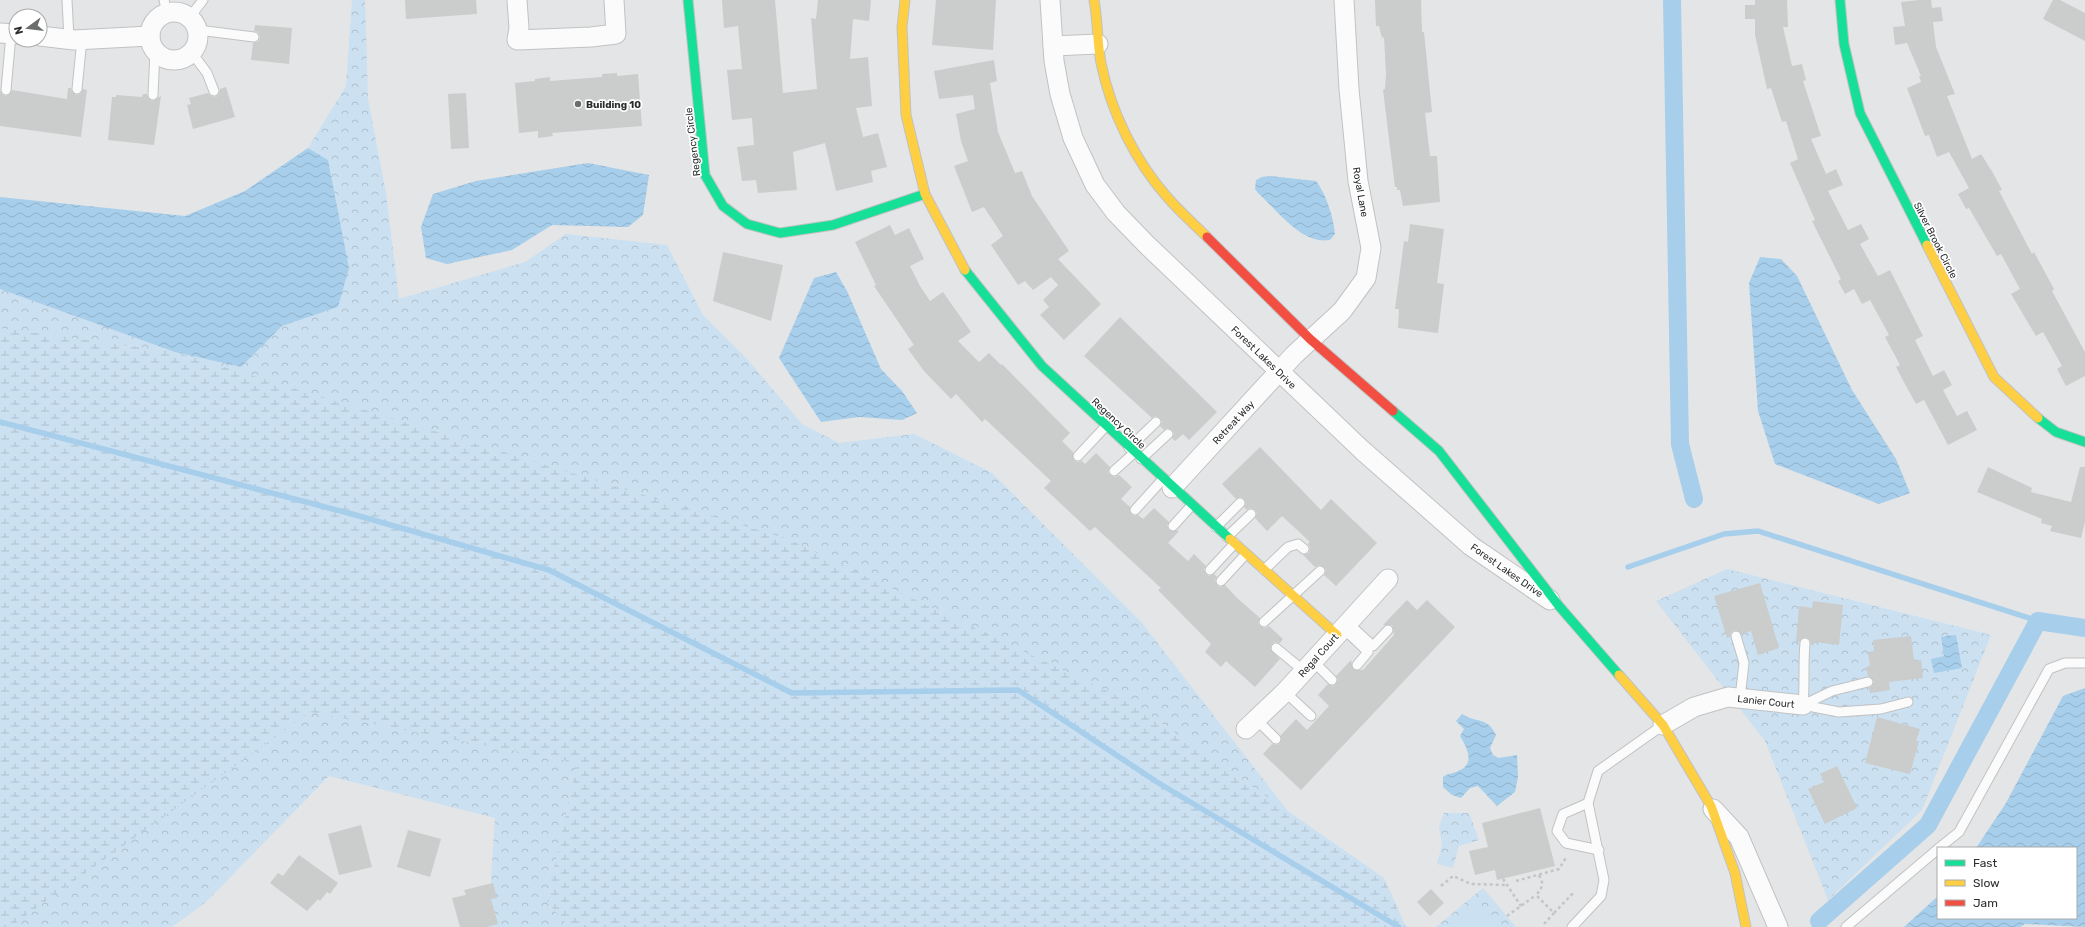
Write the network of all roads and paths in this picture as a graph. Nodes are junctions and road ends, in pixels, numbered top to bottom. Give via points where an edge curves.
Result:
1 (67, 0) edge
2 (203, 0) edge
3 (517, 0) edge
4 (614, 0) edge
5 (688, 0) edge
6 (905, 0) edge
7 (1050, 0) edge
8 (1094, 0) edge
9 (1344, 0) edge
10 (1840, 0) edge
11 (166, 6) edge
12 (194, 24) junction
13 (48, 37) edge
14 (254, 37) dead end
15 (76, 39) junction
16 (152, 44) junction
17 (1098, 44) junction
18 (1053, 46) junction
19 (8, 48) edge
20 (192, 53) junction
21 (77, 89) dead end
22 (6, 90) dead end
23 (214, 91) dead end
24 (153, 95) dead end
25 (925, 194) junction
26 (1310, 339) junction
27 (1294, 355) joint
28 (1279, 372) junction
29 (1156, 422) dead end
30 (1106, 426) junction
31 (1168, 434) dead end
32 (2085, 442) edge
33 (1135, 453) junction
34 (1078, 456) dead end
35 (1114, 471) dead end
36 (1167, 483) junction
37 (1240, 503) dead end
38 (1192, 505) junction
39 (1135, 510) dead end
40 (1251, 514) dead end
41 (1173, 526) dead end
42 (1216, 527) junction
43 (1231, 540) junction
44 (1304, 549) dead end
45 (1247, 554) junction
46 (1210, 570) dead end
47 (1264, 570) junction
48 (1320, 571) dead end
49 (1388, 579) dead end
50 (1221, 580) dead end
51 (1293, 596) junction
52 (1559, 606) junction
53 (1264, 622) dead end
54 (1343, 629) junction
55 (1388, 630) dead end
56 (1736, 636) dead end
57 (1805, 644) dead end
58 (1276, 648) dead end
59 (2085, 663) edge
60 (1357, 665) dead end
61 (1308, 666) junction
62 (1332, 680) dead end
63 (1868, 682) dead end
64 (1285, 692) junction
65 (1740, 698) junction
66 (1908, 702) dead end
67 (1803, 705) junction
68 (1311, 716) dead end
69 (1251, 724) joint
70 (1663, 725) junction
71 (1276, 739) dead end
72 (1588, 803) junction
73 (1711, 806) junction
74 (1566, 843) junction
75 (1941, 847) edge
76 (1599, 850) junction
77 (1937, 851) edge
78 (1539, 875) junction
79 (1503, 879) dead end
80 (1516, 882) dead end
81 (1506, 885) junction
82 (1441, 886) dead end
83 (1574, 892) dead end
84 (1536, 895) junction
85 (1521, 906) junction
86 (1554, 913) junction
87 (1507, 916) dead end
88 (1544, 924) dead end
89 (1572, 927) edge
90 (1746, 927) edge
91 (1778, 927) edge
92 (1846, 927) edge

1 - 15 lane
2 - 12 lane
3 - 4 street via 520,28 517,40 616,34
5 - 25 street, Regency Circle via 705,175 723,206 747,224 780,233 833,225
6 - 25 street, Regency Circle via 902,27 906,115
7 - 18 street, Forest Lakes Drive
8 - 17 street, Forest Lakes Drive
9 - 26 street, Royal Lane via 1348,89 1358,181 1371,248 1366,278 1342,312
10 - 32 street, Silver Brook Circle via 1844,44 1860,113 1994,377 2029,411 2056,432
11 - 12 street via 183,13
11 - 16 street via 154,21
12 - 14 lane
12 - 20 street via 196,46
13 - 15 street
15 - 16 street
15 - 21 lane
16 - 20 street via 169,60 185,58
16 - 24 lane
17 - 18 street
17 - 26 street, Forest Lakes Drive via 1107,86 1117,116 1130,147 1149,177
18 - 28 street, Forest Lakes Drive via 1060,94 1073,138 1095,185 1116,213 1146,244
19 - 22 lane
20 - 23 lane via 207,73
25 - 30 street, Regency Circle via 965,271 1042,366
26 - 27 street, Royal Lane
26 - 52 street, Forest Lakes Drive via 1439,451
27 - 28 street, Retreat Way
28 - 36 street, Retreat Way
28 - 52 street, Forest Lakes Drive via 1362,450 1471,546
29 - 33 lane
30 - 33 street, Regency Circle
30 - 34 lane
31 - 33 lane
33 - 35 lane
33 - 36 street, Regency Circle
36 - 38 street, Regency Circle
36 - 39 lane
37 - 42 lane
38 - 41 lane
38 - 42 street, Regency Circle
40 - 43 lane
42 - 43 street, Regency Circle
43 - 45 street, Regency Circle
43 - 46 lane
44 - 47 lane via 1298,544 1288,547
45 - 47 street, Regency Circle
45 - 50 lane
47 - 51 street, Regency Circle
48 - 51 lane
49 - 54 street, Regal Court
51 - 53 lane
51 - 54 street, Regency Circle
52 - 70 street, Forest Lakes Drive
54 - 55 lane via 1373,646
54 - 60 lane via 1368,652
54 - 61 street, Regal Court
56 - 65 lane via 1744,664
57 - 67 lane via 1803,667 1806,676
58 - 61 lane
59 - 75 lane via 2065,663 2049,669 1959,832
61 - 62 lane
61 - 64 street, Regal Court
63 - 67 lane via 1832,691
64 - 68 lane
64 - 69 street, Regal Court
65 - 67 street, Lanier Court
65 - 70 street, Lanier Court via 1728,697 1694,707
66 - 67 lane via 1881,709 1839,712
69 - 71 lane
70 - 72 lane via 1598,771
70 - 73 street, Forest Lakes Drive
72 - 74 lane via 1563,814 1557,832
72 - 76 lane
73 - 90 street, Forest Lakes Drive via 1735,872
73 - 91 street, Forest Lakes Drive via 1739,837
74 - 76 lane
74 - 78 path via 1567,858 1563,865 1559,869
76 - 89 lane via 1604,880 1601,896
77 - 92 lane
78 - 80 path
78 - 84 path via 1543,882
79 - 81 path
81 - 82 path via 1471,884 1454,876
81 - 85 path
83 - 86 path
84 - 85 path
84 - 86 path
85 - 87 path
86 - 88 path

